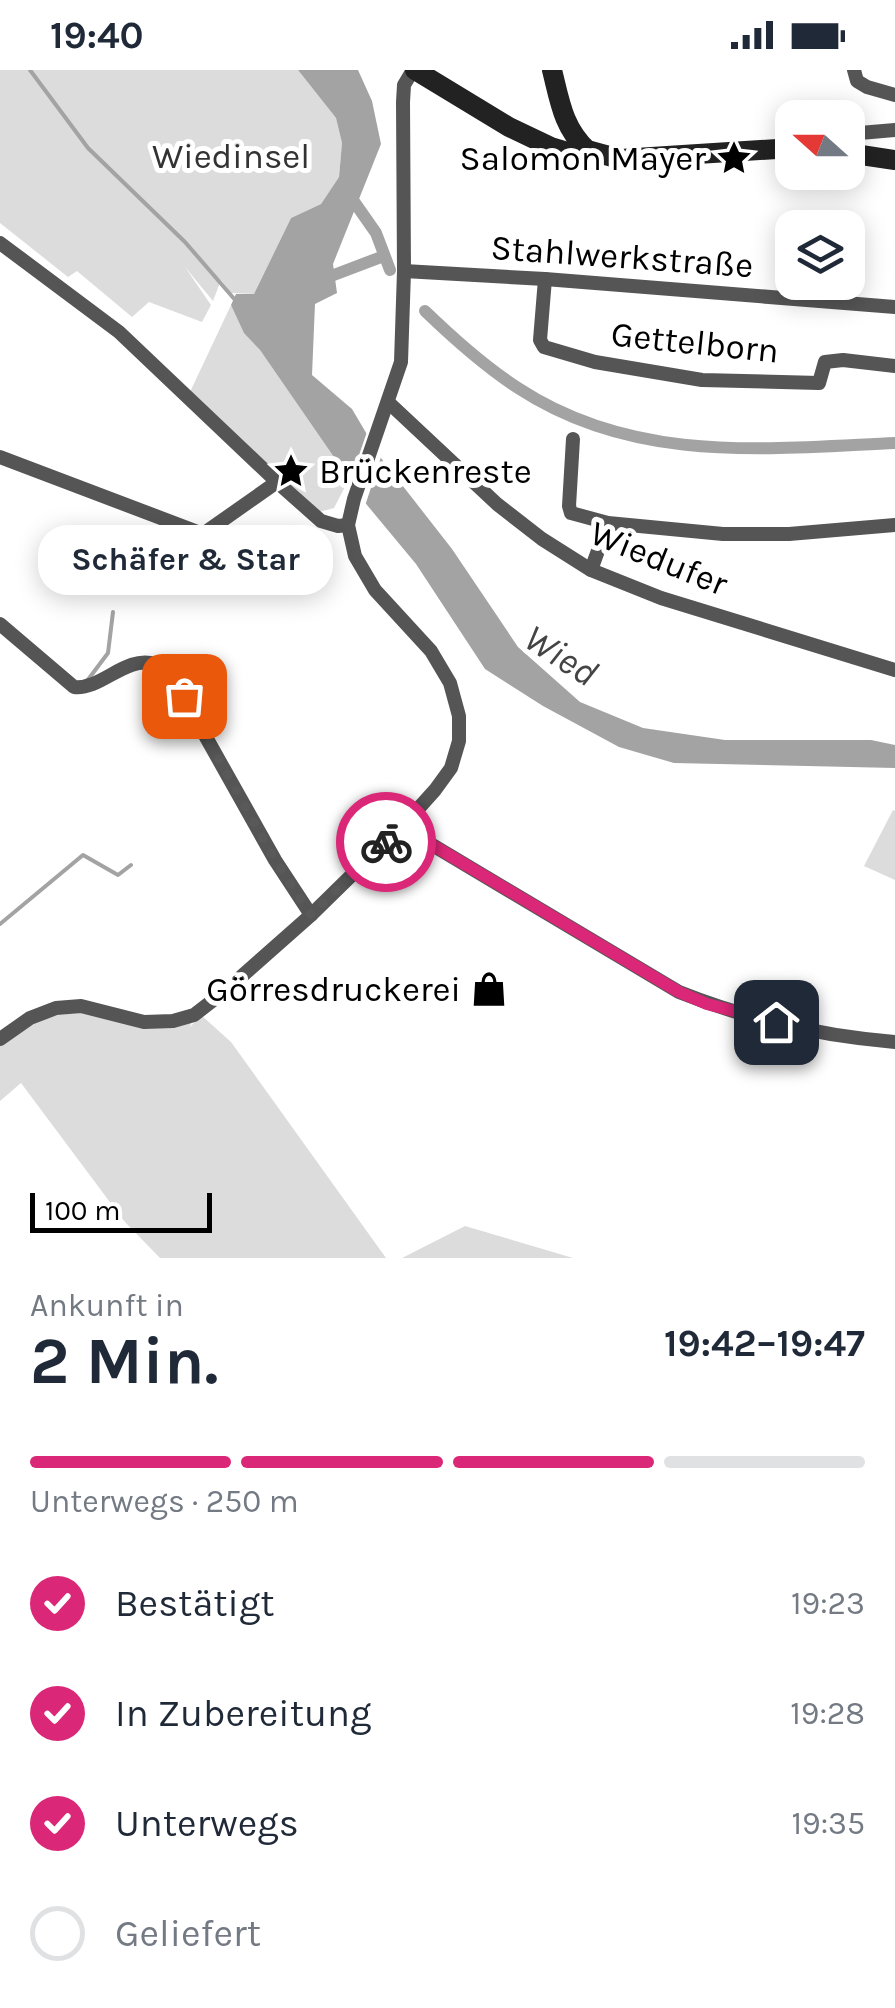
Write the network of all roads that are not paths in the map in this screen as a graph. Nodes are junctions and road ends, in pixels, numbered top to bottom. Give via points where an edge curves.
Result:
1 (414, 70) edge
2 (552, 70) edge
3 (854, 70) edge
4 (895, 95) edge
5 (895, 130) edge
6 (865, 133) edge
7 (775, 149) edge
8 (588, 150) junction
9 (865, 156) edge
10 (895, 160) edge
11 (0, 242) edge
12 (404, 271) junction
13 (545, 279) junction
14 (895, 307) edge
15 (895, 366) edge
16 (388, 402) junction
17 (573, 438) dead end
18 (0, 457) edge
19 (277, 482) junction
20 (608, 523) junction
21 (348, 525) junction
22 (895, 526) edge
23 (591, 570) junction
24 (0, 624) edge
25 (895, 670) edge
26 (408, 820) junction
27 (311, 915) junction
28 (0, 1039) edge
29 (895, 1042) edge

1 - 8 main road via 531,138 570,154
1 - 12 street via 403,102
2 - 8 main road via 566,123
3 - 4 street via 867,88
5 - 6 street
7 - 8 main road via 620,159
9 - 10 main road
11 - 19 street via 118,332
12 - 13 street, Stahlwerkstraße
12 - 16 street via 401,362
13 - 14 street, Stahlwerkstraße
13 - 15 street, Gettelborn via 544,347 595,362 702,380 819,384 826,362
16 - 21 street
16 - 23 street, Wiedufer via 497,504
17 - 20 street via 571,513
18 - 19 street via 203,534
19 - 21 street via 322,520
20 - 22 street via 724,534
20 - 23 street
21 - 26 street via 375,590 430,652 457,704 459,740 451,768
23 - 25 street, Wiedufer
24 - 27 street via 74,687 136,664 155,663 170,673
26 - 27 street
26 - 29 street via 429,843 679,992 799,1028
27 - 28 street via 194,1015 144,1022 81,1006 56,1008

